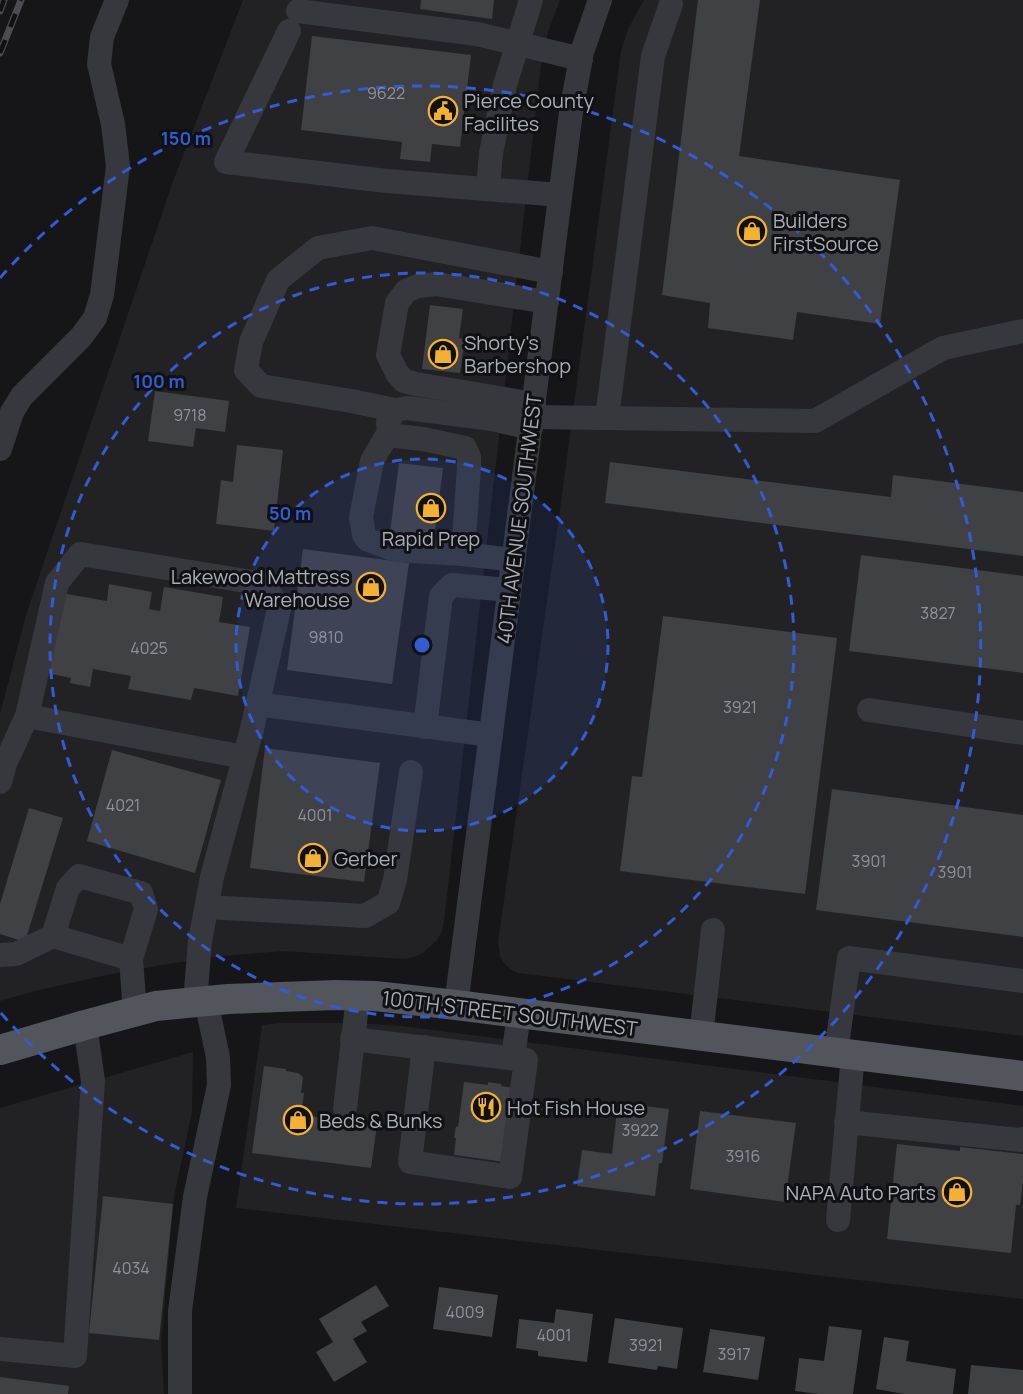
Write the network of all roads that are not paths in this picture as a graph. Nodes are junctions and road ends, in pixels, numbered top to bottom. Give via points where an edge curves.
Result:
1 (117, 0) edge
2 (531, 0) edge
3 (600, 0) edge
4 (671, 4) dead end
5 (343, 8) edge
6 (518, 44) junction
7 (581, 59) junction
8 (488, 189) junction
9 (560, 195) junction
10 (551, 272) junction
11 (547, 302) junction
12 (1023, 331) edge
13 (532, 416) junction
14 (607, 418) junction
15 (392, 421) junction
16 (0, 449) edge
17 (463, 554) junction
18 (514, 560) junction
19 (510, 590) junction
20 (257, 704) junction
21 (869, 711) dead end
22 (27, 716) junction
23 (425, 727) junction
24 (1023, 733) edge
25 (491, 735) junction
26 (244, 757) junction
27 (411, 772) dead end
28 (0, 782) edge
29 (207, 907) junction
30 (713, 930) dead end
31 (52, 936) junction
32 (0, 955) edge
33 (131, 958) junction
34 (1023, 981) edge
35 (358, 996) junction
36 (200, 1002) junction
37 (456, 1005) junction
38 (135, 1012) junction
39 (519, 1013) junction
40 (85, 1025) junction
41 (701, 1036) junction
42 (352, 1039) junction
43 (424, 1047) junction
44 (0, 1050) edge
45 (844, 1054) junction
46 (513, 1058) junction
47 (1023, 1076) edge
48 (345, 1109) dead end
49 (846, 1122) junction
50 (1023, 1139) edge
51 (838, 1220) dead end
52 (0, 1348) edge
53 (180, 1394) edge

1 - 16 street via 102,37 99,64 118,166 102,296 95,318 81,337 22,396 12,412
2 - 6 street
3 - 7 street, 40TH AVENUE SOUTHWEST
4 - 14 street via 653,56
5 - 6 street
5 - 8 street via 293,21 226,162
6 - 7 street
6 - 8 street via 505,85
7 - 9 street, 40TH AVENUE SOUTHWEST
8 - 9 street
9 - 10 street, 40TH AVENUE SOUTHWEST
10 - 11 street, 40TH AVENUE SOUTHWEST
10 - 15 street via 372,238 318,248 278,280 251,342 246,370 261,386 351,401
11 - 13 street, 40TH AVENUE SOUTHWEST
11 - 13 street via 436,284 418,286 406,291 397,303 388,355 404,381
12 - 14 street via 943,348 815,421
13 - 14 street
13 - 15 street via 474,417 407,408
13 - 18 street, 40TH AVENUE SOUTHWEST
15 - 17 street via 395,436 465,448 469,467
15 - 17 street via 372,461 361,518 364,535 396,550
17 - 18 street
18 - 19 street, 40TH AVENUE SOUTHWEST
19 - 23 street via 452,585 441,596
19 - 25 street, 40TH AVENUE SOUTHWEST
20 - 22 street via 279,609 264,584 80,554 57,583
20 - 23 street
20 - 26 street
21 - 24 street
22 - 26 street
22 - 28 street
23 - 25 street
25 - 37 street, 40TH AVENUE SOUTHWEST
26 - 29 street
27 - 29 street via 388,903 364,916
29 - 36 street via 200,941
30 - 41 street
31 - 32 street via 16,954
31 - 33 street
31 - 33 street via 68,888 79,876 141,893 146,909
33 - 38 street
34 - 45 street via 849,958
35 - 36 main road, 100TH STREET SOUTHWEST
35 - 37 main road, 100TH STREET SOUTHWEST
35 - 42 street
36 - 38 main road, 100TH STREET SOUTHWEST
36 - 53 street via 218,1057 219,1085 195,1197 180,1311
37 - 39 main road, 100TH STREET SOUTHWEST
38 - 40 main road, 100TH STREET SOUTHWEST
39 - 41 main road, 100TH STREET SOUTHWEST
39 - 46 street
40 - 44 main road, 100TH STREET SOUTHWEST
40 - 52 street via 93,1081 75,1356
41 - 45 main road, 100TH STREET SOUTHWEST
42 - 43 street
42 - 48 street
43 - 46 street
43 - 46 street via 410,1162 510,1176 526,1060
45 - 47 main road, 100TH STREET SOUTHWEST
45 - 49 street
49 - 50 street
49 - 51 street

